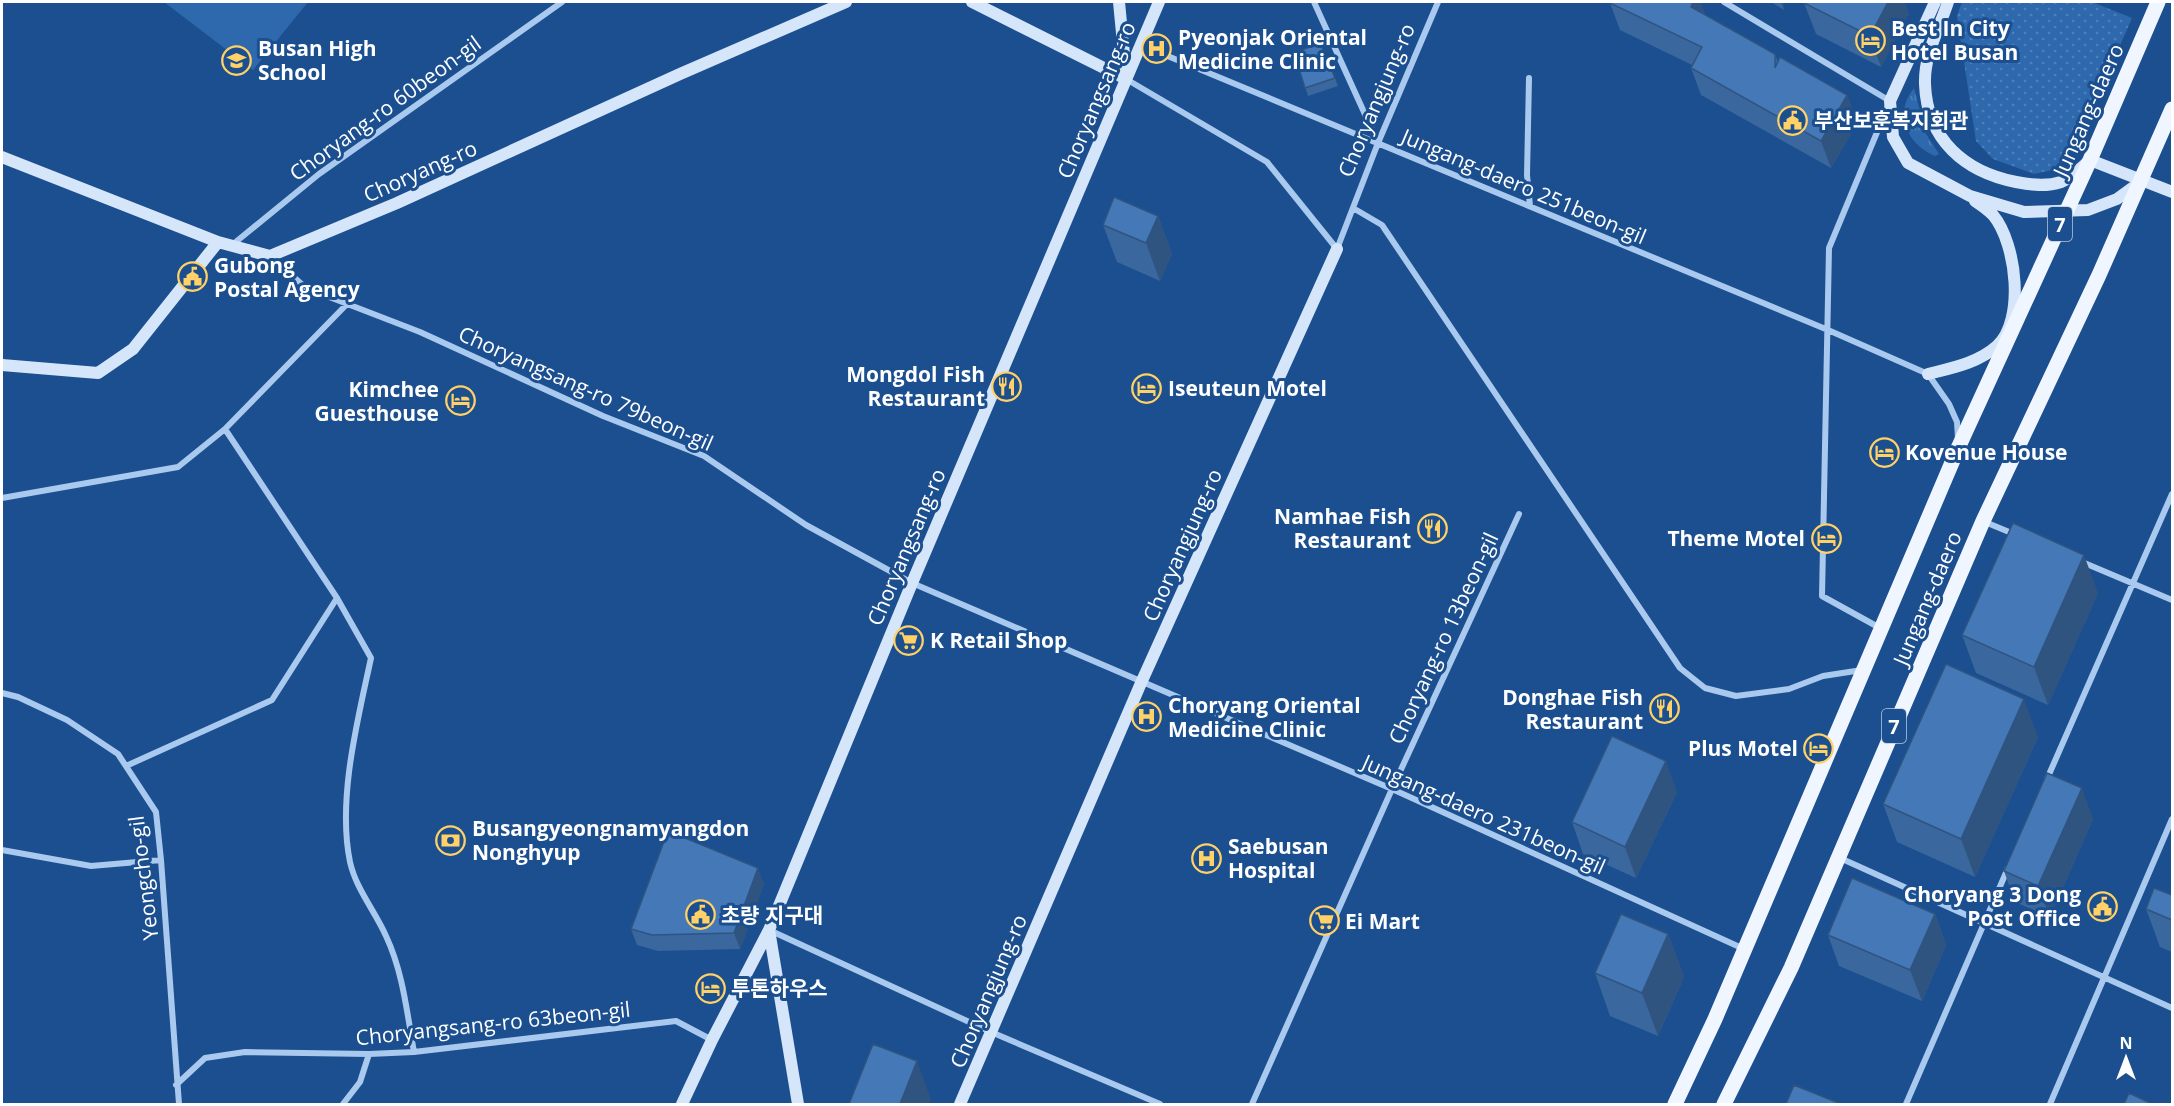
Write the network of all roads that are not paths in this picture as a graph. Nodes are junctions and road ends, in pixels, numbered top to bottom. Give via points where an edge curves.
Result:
1 (562, 2) edge
2 (846, 2) edge
3 (972, 2) edge
4 (1119, 2) edge
5 (1159, 2) edge
6 (1314, 2) edge
7 (1438, 2) edge
8 (1724, 2) edge
9 (1935, 2) edge
10 (1948, 2) edge
11 (2158, 2) edge
12 (1141, 45) junction
13 (1529, 78) dead end
14 (1126, 79) junction
15 (1890, 101) junction
16 (2172, 110) edge
17 (1378, 143) junction
18 (2, 157) edge
19 (2090, 160) junction
20 (2142, 180) junction
21 (2172, 192) edge
22 (1970, 196) junction
23 (1530, 206) junction
24 (1353, 208) junction
25 (2066, 212) junction
26 (224, 244) junction
27 (1337, 249) junction
28 (270, 256) junction
29 (347, 304) junction
30 (1828, 330) junction
31 (2010, 330) junction
32 (2, 366) edge
33 (1928, 374) junction
34 (225, 429) junction
35 (1959, 446) junction
36 (2172, 494) edge
37 (2, 498) edge
38 (1519, 514) dead end
39 (1983, 521) junction
40 (2025, 539) edge
41 (2079, 561) edge
42 (2132, 582) junction
43 (912, 583) junction
44 (337, 598) junction
45 (2172, 600) edge
46 (1881, 629) junction
47 (1863, 670) junction
48 (1141, 683) junction
49 (2, 693) edge
50 (126, 766) junction
51 (2044, 785) edge
52 (1392, 789) junction
53 (2172, 819) edge
54 (2, 850) edge
55 (1839, 858) junction
56 (162, 860) junction
57 (2011, 860) edge
58 (1984, 924) junction
59 (769, 930) junction
60 (1744, 949) junction
61 (2106, 979) junction
62 (2172, 1008) edge
63 (991, 1032) junction
64 (712, 1040) junction
65 (414, 1052) junction
66 (369, 1054) junction
67 (176, 1085) junction
68 (179, 1104) edge
69 (343, 1104) edge
70 (682, 1104) edge
71 (798, 1104) edge
72 (960, 1104) edge
73 (1160, 1104) edge
74 (1252, 1104) edge
75 (1675, 1104) edge
76 (1724, 1104) edge
77 (1906, 1104) edge
78 (2050, 1104) edge

1 - 26 street, Choryang-ro 60beon-gil
2 - 28 street, Choryang-ro
3 - 14 street
4 - 14 street
5 - 12 street, Choryangsang-ro
6 - 17 street
7 - 17 street, Choryangjung-ro
8 - 15 street
9 - 15 street
10 - 19 street via 1927,57 1925,86 1942,139 1963,163 2003,180 2036,186 2062,182
11 - 19 main road, Jungang-daero / 7
12 - 14 street, Choryangsang-ro
12 - 17 street, Jungang-daero 251beon-gil
13 - 23 street
14 - 27 street via 1267,162
14 - 43 street, Choryangsang-ro
15 - 22 street via 1893,137 1908,163
15 - 30 street via 1829,248
16 - 20 main road, Jungang-daero / 7
17 - 23 street, Jungang-daero 251beon-gil
17 - 24 street, Choryangjung-ro
18 - 26 street
19 - 20 street
19 - 25 main road, Jungang-daero / 7
20 - 21 street
20 - 25 street via 2117,200 2088,210
20 - 39 main road, Jungang-daero / 7
22 - 25 street via 2024,212
22 - 31 street via 1993,216 2006,239 2013,269
23 - 30 street, Jungang-daero 251beon-gil
24 - 27 street, Choryangjung-ro
24 - 47 street via 1382,225 1680,668 1705,688 1736,696 1789,689 1823,676
25 - 31 main road, Jungang-daero / 7
26 - 28 street
26 - 32 street via 133,349 98,373
27 - 48 street, Choryangjung-ro
28 - 29 street, Choryangsang-ro 79beon-gil via 306,288
29 - 34 street
29 - 43 street, Choryangsang-ro 79beon-gil via 704,456 806,525
30 - 33 street, Jungang-daero 251beon-gil
30 - 46 street, Jungang-daero via 1822,596
31 - 33 street via 1981,358
31 - 35 main road, Jungang-daero / 7
33 - 35 street via 1957,422
34 - 37 street via 178,467
34 - 44 street
35 - 46 main road, Jungang-daero / 7
36 - 42 street
38 - 52 street, Choryang-ro 13beon-gil
39 - 40 street
39 - 55 main road, Jungang-daero / 7
41 - 42 street
42 - 45 street
42 - 51 street
43 - 48 street, Jungang-daero 231beon-gil
43 - 59 street, Choryangsang-ro
44 - 50 street via 272,700
44 - 65 street via 371,658 347,799 350,862 363,896 387,937 401,980
46 - 47 main road, Jungang-daero / 7
47 - 60 main road, Jungang-daero / 7
48 - 52 street, Jungang-daero 231beon-gil
48 - 63 street, Choryangjung-ro
49 - 50 street, Yeongcho-gil via 67,720 118,754
50 - 56 street, Yeongcho-gil via 156,812
52 - 60 street, Jungang-daero 231beon-gil
52 - 74 street, Choryang-ro 13beon-gil
53 - 61 street
54 - 56 street via 92,866
55 - 58 street
55 - 76 main road, Jungang-daero / 7 via 1760,1036
56 - 67 street, Yeongcho-gil
57 - 58 street
58 - 61 street
58 - 77 street
59 - 63 street
59 - 64 street, Choryangsang-ro
59 - 71 street
60 - 75 main road, Jungang-daero / 7
61 - 62 street
61 - 78 street
63 - 72 street, Choryangjung-ro
63 - 73 street
64 - 65 street, Choryangsang-ro 63beon-gil via 676,1021
64 - 70 street, Choryangsang-ro
65 - 66 street, Choryangsang-ro 63beon-gil
66 - 67 street, Choryangsang-ro 63beon-gil via 245,1052 205,1058
66 - 69 street via 360,1082
67 - 68 street, Yeongcho-gil

